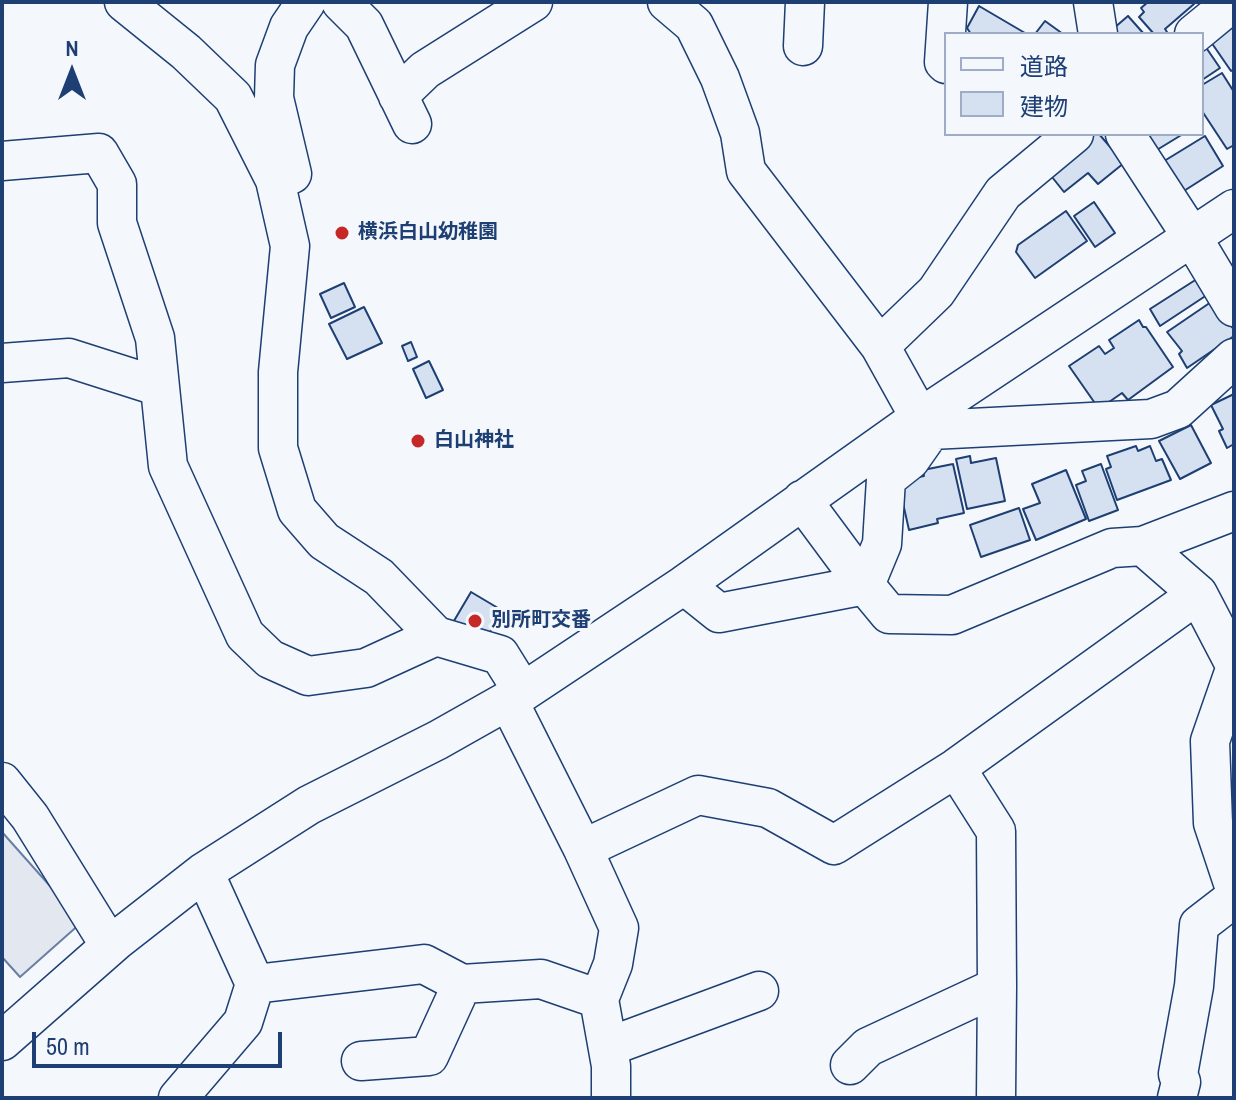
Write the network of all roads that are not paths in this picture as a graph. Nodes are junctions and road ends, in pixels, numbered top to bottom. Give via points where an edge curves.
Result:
1 (124, 2) edge
2 (306, 2) edge
3 (341, 2) edge
4 (533, 2) edge
5 (667, 2) edge
6 (805, 2) edge
7 (948, 2) edge
8 (1093, 2) edge
9 (1233, 2) edge
10 (946, 32) edge
11 (1098, 32) edge
12 (1196, 32) edge
13 (803, 46) dead end
14 (1072, 136) edge
15 (1126, 136) edge
16 (2, 161) edge
17 (275, 180) junction
18 (1234, 209) edge
19 (1192, 237) junction
20 (1234, 307) edge
21 (880, 346) junction
22 (1234, 358) edge
23 (2, 363) edge
24 (160, 387) junction
25 (921, 424) junction
26 (802, 500) junction
27 (1234, 511) edge
28 (1143, 546) junction
29 (684, 585) junction
30 (865, 585) junction
31 (1198, 594) junction
32 (436, 636) junction
33 (1234, 663) edge
34 (1234, 672) edge
35 (515, 696) junction
36 (956, 768) junction
37 (2, 782) edge
38 (583, 849) junction
39 (204, 872) junction
40 (1234, 886) edge
41 (1234, 898) edge
42 (110, 946) junction
43 (255, 984) junction
44 (462, 984) junction
45 (997, 987) junction
46 (759, 991) dead end
47 (599, 999) junction
48 (2, 1041) edge
49 (608, 1047) junction
50 (361, 1061) dead end
51 (850, 1065) dead end
52 (178, 1098) edge
53 (611, 1098) edge
54 (996, 1098) edge
55 (1177, 1098) edge

1 - 17 street via 233,97
2 - 17 street via 289,27 275,65 274,98 292,174
3 - 4 street via 364,25 405,110 425,70
5 - 21 street via 694,25 720,78 740,133 746,171
6 - 13 street
7 - 10 street
8 - 11 street
9 - 12 street
14 - 21 street via 1003,193 936,292
15 - 19 street
16 - 24 street via 99,153 117,184 117,223 155,338
17 - 32 street via 290,246 278,372 278,448 297,510 324,541 379,577
18 - 19 street
19 - 20 street
19 - 25 street
21 - 25 street
22 - 25 street via 1178,409 1151,419
23 - 24 street via 69,358
24 - 32 street via 168,466 245,635 270,659 308,676 366,668
25 - 26 street
25 - 30 street via 910,460 886,479 882,544
26 - 29 street
26 - 30 street
27 - 28 street
28 - 30 street via 1112,548 952,615 889,614
28 - 31 street
29 - 30 street via 719,613
29 - 35 street
31 - 33 street
31 - 36 street
32 - 35 street via 500,655
34 - 40 street via 1210,741 1213,823
35 - 38 street
35 - 39 street via 309,805
36 - 38 street via 834,845 768,808 698,795
36 - 45 street via 996,831
37 - 42 street via 30,817
38 - 47 street via 619,928
39 - 42 street
39 - 43 street
41 - 55 street via 1199,925
42 - 48 street
43 - 44 street via 424,964
43 - 52 street via 243,1022
44 - 47 street via 541,979
44 - 50 street via 429,1056
45 - 51 street via 868,1047
45 - 54 street
46 - 49 street
47 - 49 street
49 - 53 street

